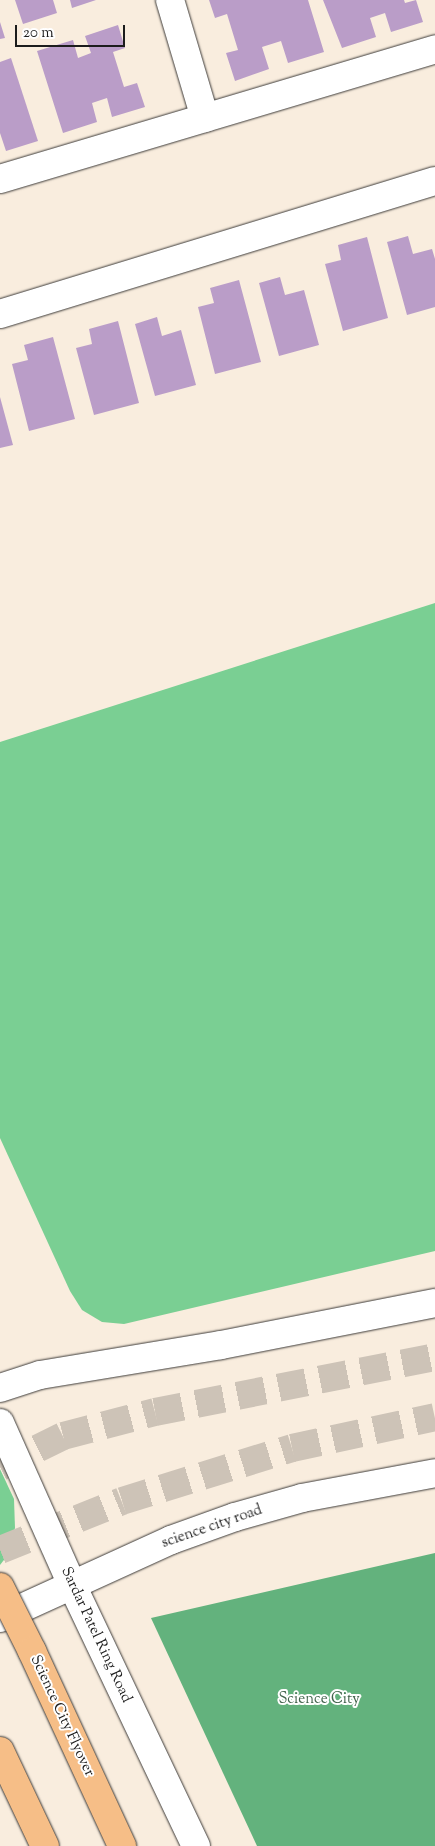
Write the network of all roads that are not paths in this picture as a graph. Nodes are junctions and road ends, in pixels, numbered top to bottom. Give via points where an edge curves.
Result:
1 (170, 0) edge
2 (435, 48) edge
3 (205, 118) junction
4 (0, 180) edge
5 (435, 181) edge
6 (0, 314) edge
7 (435, 1302) edge
8 (0, 1388) edge
9 (0, 1423) edge
10 (435, 1473) edge
11 (72, 1585) junction
12 (0, 1587) edge
13 (0, 1618) edge
14 (0, 1751) edge
15 (45, 1846) edge
16 (122, 1846) edge
17 (196, 1846) edge

1 - 3 street
2 - 3 street
3 - 4 street
5 - 6 street
7 - 8 street via 221,1345 40,1375
9 - 11 street, Sardar Patel Ring Road
10 - 11 street, science city road via 302,1498 236,1517 171,1540
11 - 13 street, science city road
11 - 17 street, Sardar Patel Ring Road
12 - 16 highway, Science City Flyover, bridge
14 - 15 highway

